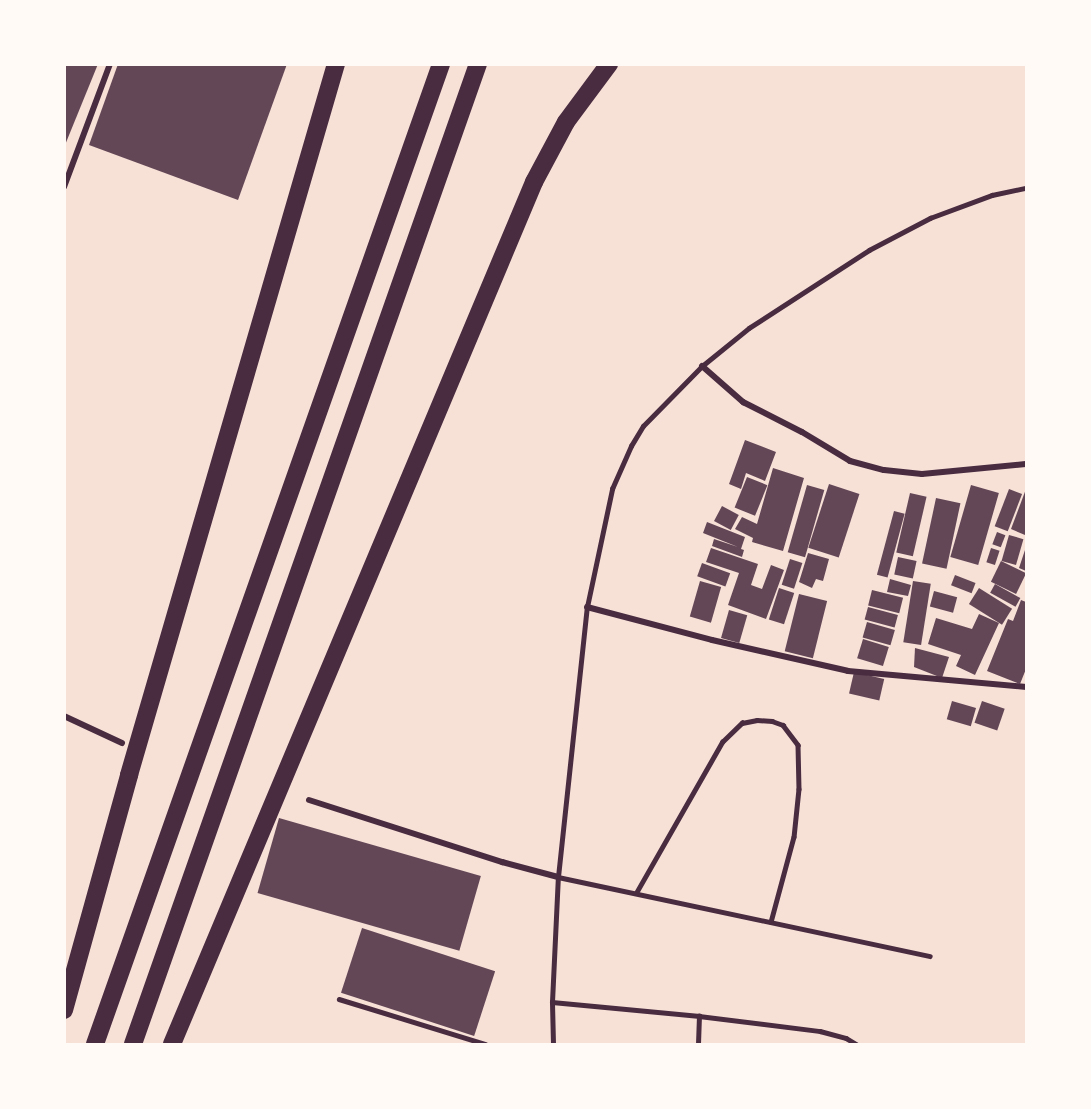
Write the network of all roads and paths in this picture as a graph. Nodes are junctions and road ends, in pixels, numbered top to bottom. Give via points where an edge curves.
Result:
1 (110, 64) edge
2 (336, 64) edge
3 (441, 64) edge
4 (478, 64) edge
5 (609, 64) edge
6 (64, 187) edge
7 (1026, 188) edge
8 (702, 366) junction
9 (1026, 464) edge
10 (587, 607) junction
11 (1026, 687) edge
12 (64, 716) edge
13 (122, 743) dead end
14 (309, 800) dead end
15 (558, 877) junction
16 (636, 893) junction
17 (771, 922) junction
18 (930, 956) dead end
19 (339, 999) dead end
20 (552, 1002) junction
21 (64, 1010) edge
22 (699, 1016) junction
23 (95, 1044) edge
24 (132, 1044) edge
25 (172, 1044) edge
26 (485, 1044) edge
27 (553, 1044) edge
28 (698, 1044) edge
29 (856, 1044) edge

1 - 6 street
2 - 21 highway
3 - 23 highway
4 - 24 highway
5 - 25 highway via 566,122 534,182
7 - 8 lane via 992,195 930,218 869,250 749,328
8 - 9 street via 742,402 850,461 922,474
8 - 10 lane via 643,426 620,467
10 - 11 street via 848,671
10 - 15 lane
12 - 13 street
14 - 15 street
15 - 16 lane
15 - 20 lane
16 - 17 lane
16 - 17 lane via 722,742 742,723 772,721 783,725 798,745 799,789 794,837
17 - 18 lane
19 - 26 lane
20 - 22 lane
20 - 27 lane
22 - 28 lane
22 - 29 lane via 820,1031

